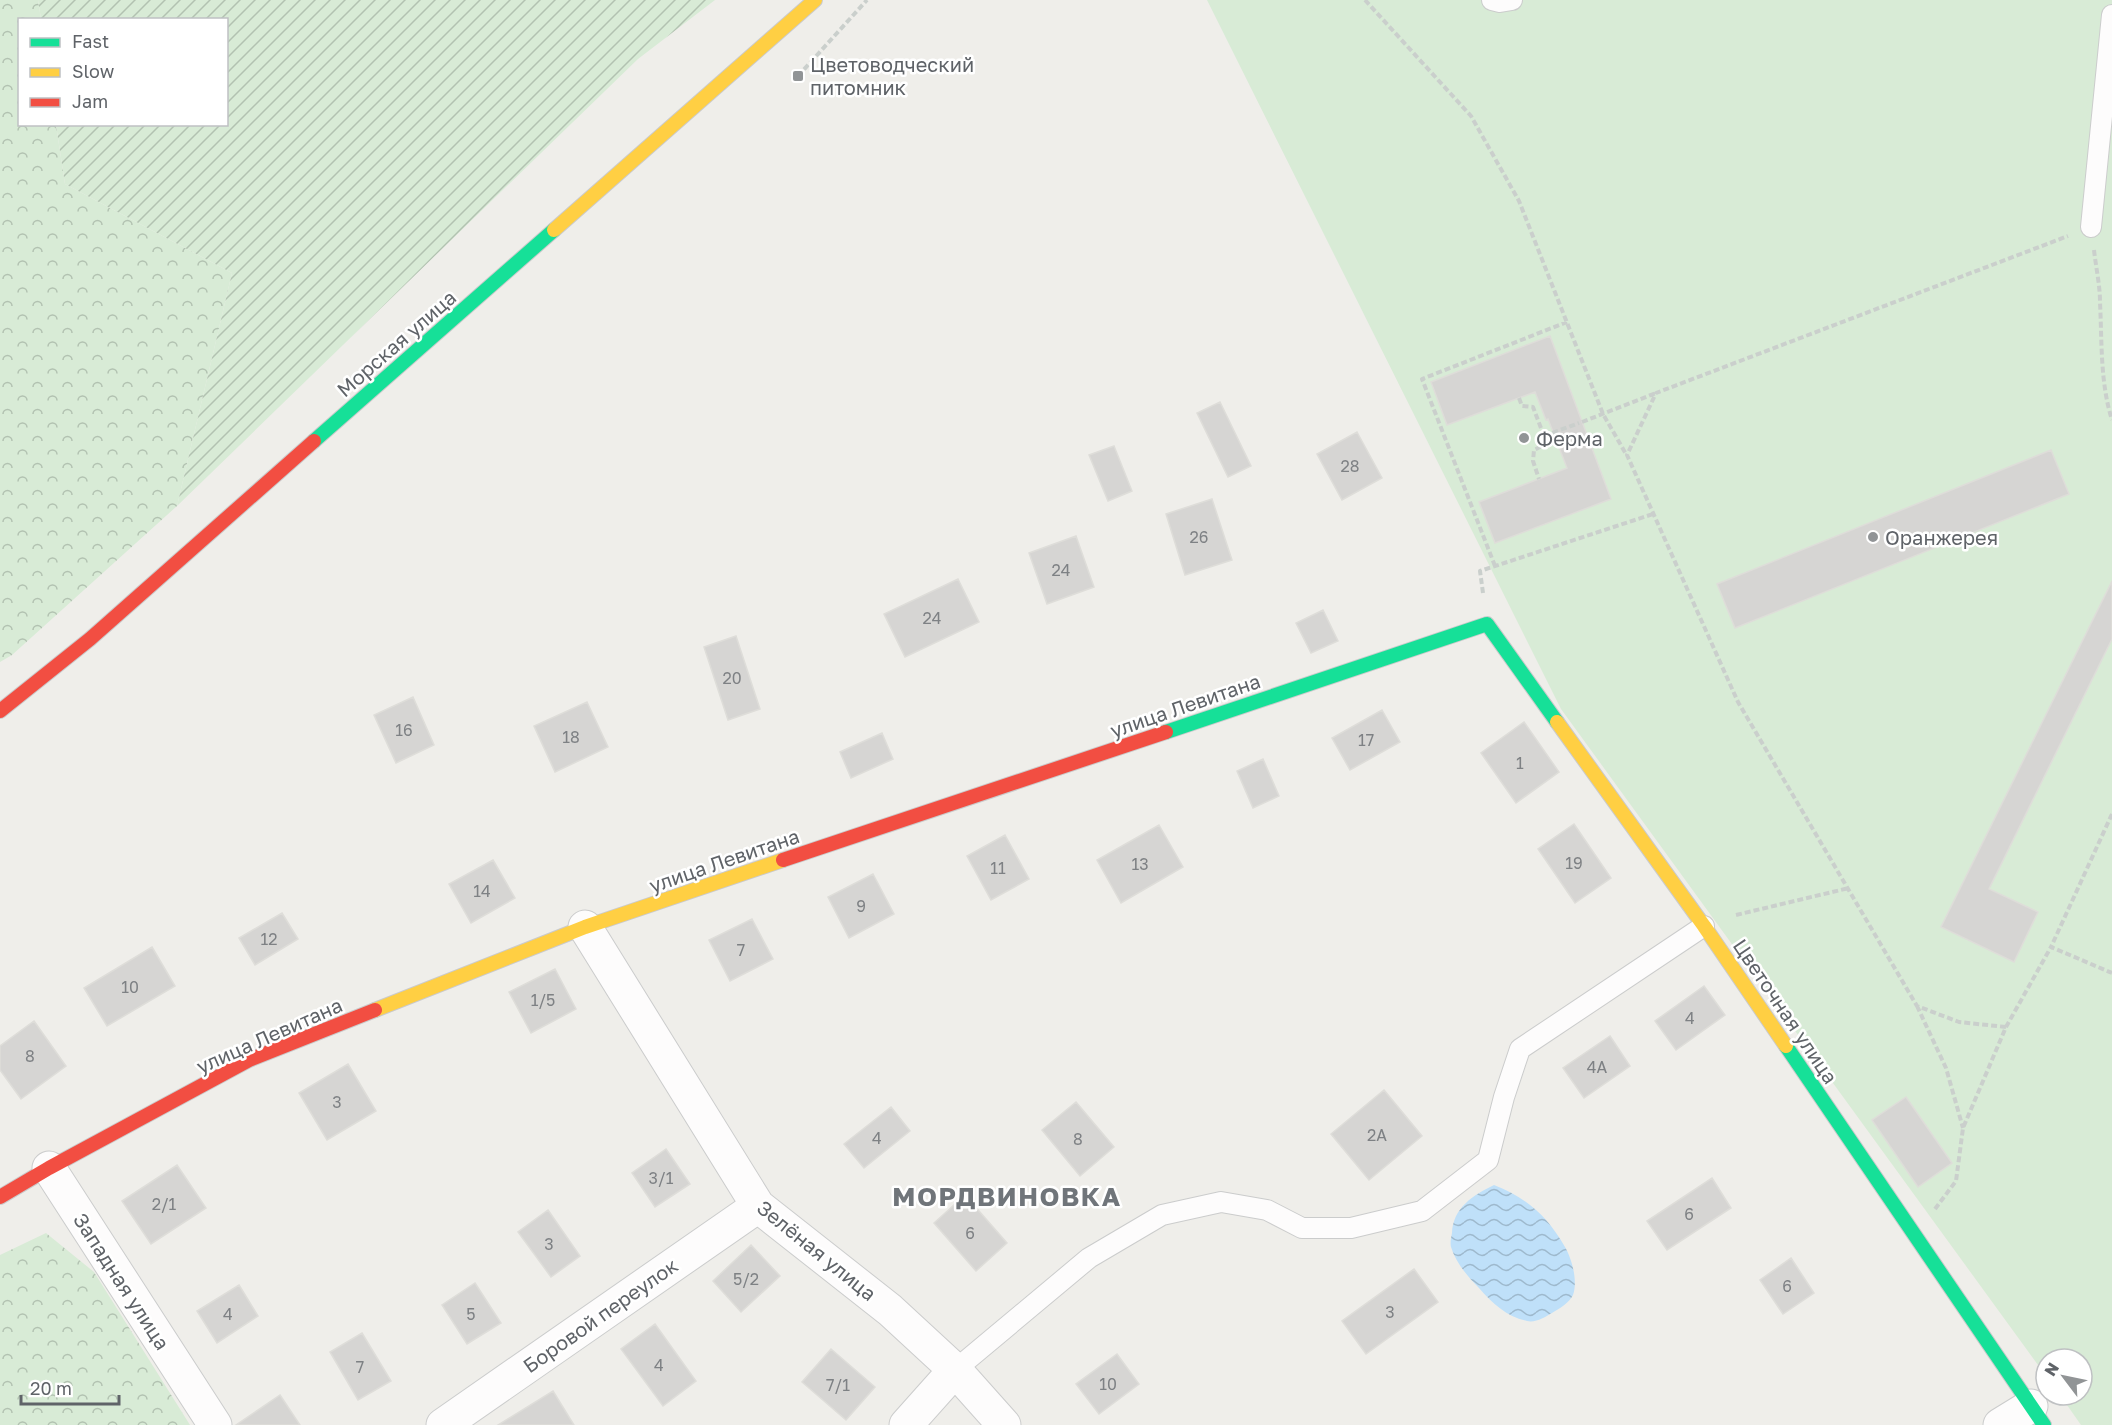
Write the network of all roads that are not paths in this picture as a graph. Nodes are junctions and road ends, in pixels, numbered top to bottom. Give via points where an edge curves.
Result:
1 (815, 0) edge
2 (1492, 0) edge
3 (1512, 0) edge
4 (2112, 15) edge
5 (2091, 227) road end
6 (1487, 624) joint
7 (0, 711) edge
8 (1704, 926) junction
9 (585, 927) junction
10 (49, 1167) junction
11 (0, 1197) edge
12 (758, 1206) junction
13 (955, 1370) junction
14 (2037, 1415) edge
15 (215, 1425) edge
16 (443, 1425) edge
17 (906, 1425) edge
18 (1004, 1425) edge
19 (2000, 1425) edge

1 - 7 street, Морская улица via 99,631
2 - 3 lane
4 - 5 lane
6 - 8 street, Цветочная улица
6 - 9 street, улица Левитана
8 - 13 lane via 1520,1049 1488,1160 1422,1211 1351,1228 1302,1228 1267,1210 1221,1202 1162,1215 1089,1258
8 - 14 street, Цветочная улица
9 - 10 street, улица Левитана via 249,1060
9 - 12 street, Зелёная улица
10 - 11 street, улица Левитана
10 - 15 street, Западная улица
12 - 13 street, Зелёная улица via 890,1310
12 - 16 street, Боровой переулок
13 - 17 street
13 - 18 street, Зелёная улица
14 - 19 street

